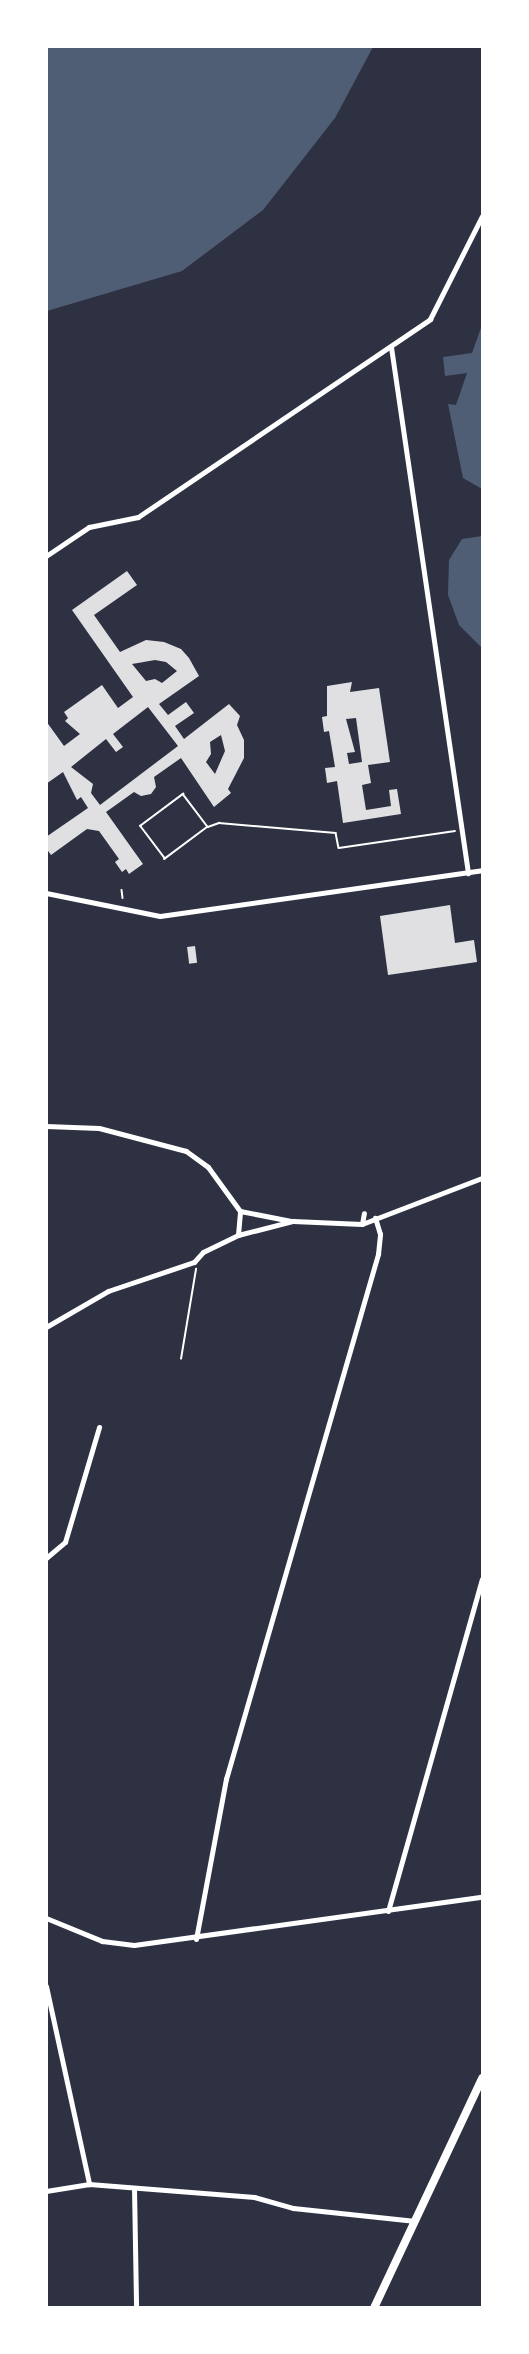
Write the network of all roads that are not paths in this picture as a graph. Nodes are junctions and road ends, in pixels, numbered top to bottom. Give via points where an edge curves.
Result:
1 (483, 216) edge
2 (391, 347) junction
3 (46, 556) edge
4 (483, 870) edge
5 (468, 873) junction
6 (46, 892) edge
7 (46, 1126) edge
8 (483, 1178) edge
9 (240, 1211) junction
10 (364, 1213) dead end
11 (375, 1218) junction
12 (293, 1221) junction
13 (362, 1224) junction
14 (238, 1236) junction
15 (46, 1327) edge
16 (99, 1427) dead end
17 (46, 1558) edge
18 (483, 1579) edge
19 (483, 1897) edge
20 (388, 1911) junction
21 (47, 1920) edge
22 (196, 1939) junction
23 (46, 1986) edge
24 (483, 2078) edge
25 (89, 2184) junction
26 (134, 2188) junction
27 (46, 2191) edge
28 (415, 2221) junction
29 (136, 2307) edge
30 (374, 2307) edge

1 - 2 street via 434,315
2 - 3 street via 138,518 89,527
2 - 5 street
4 - 5 street
5 - 6 street via 160,916
7 - 9 street via 93,1126 186,1150 208,1167
8 - 11 street
9 - 12 street
9 - 14 street
10 - 13 street
11 - 13 street
11 - 22 street via 380,1234 378,1254 226,1779
12 - 13 street
12 - 14 street
14 - 15 street via 203,1252 194,1262 108,1291
16 - 17 street via 65,1542
18 - 20 street
19 - 20 street
20 - 22 street
21 - 22 street via 102,1941 134,1945
23 - 25 street
24 - 28 highway
25 - 26 street
25 - 27 street
26 - 28 street via 254,2197 292,2208
26 - 29 street
28 - 30 highway

